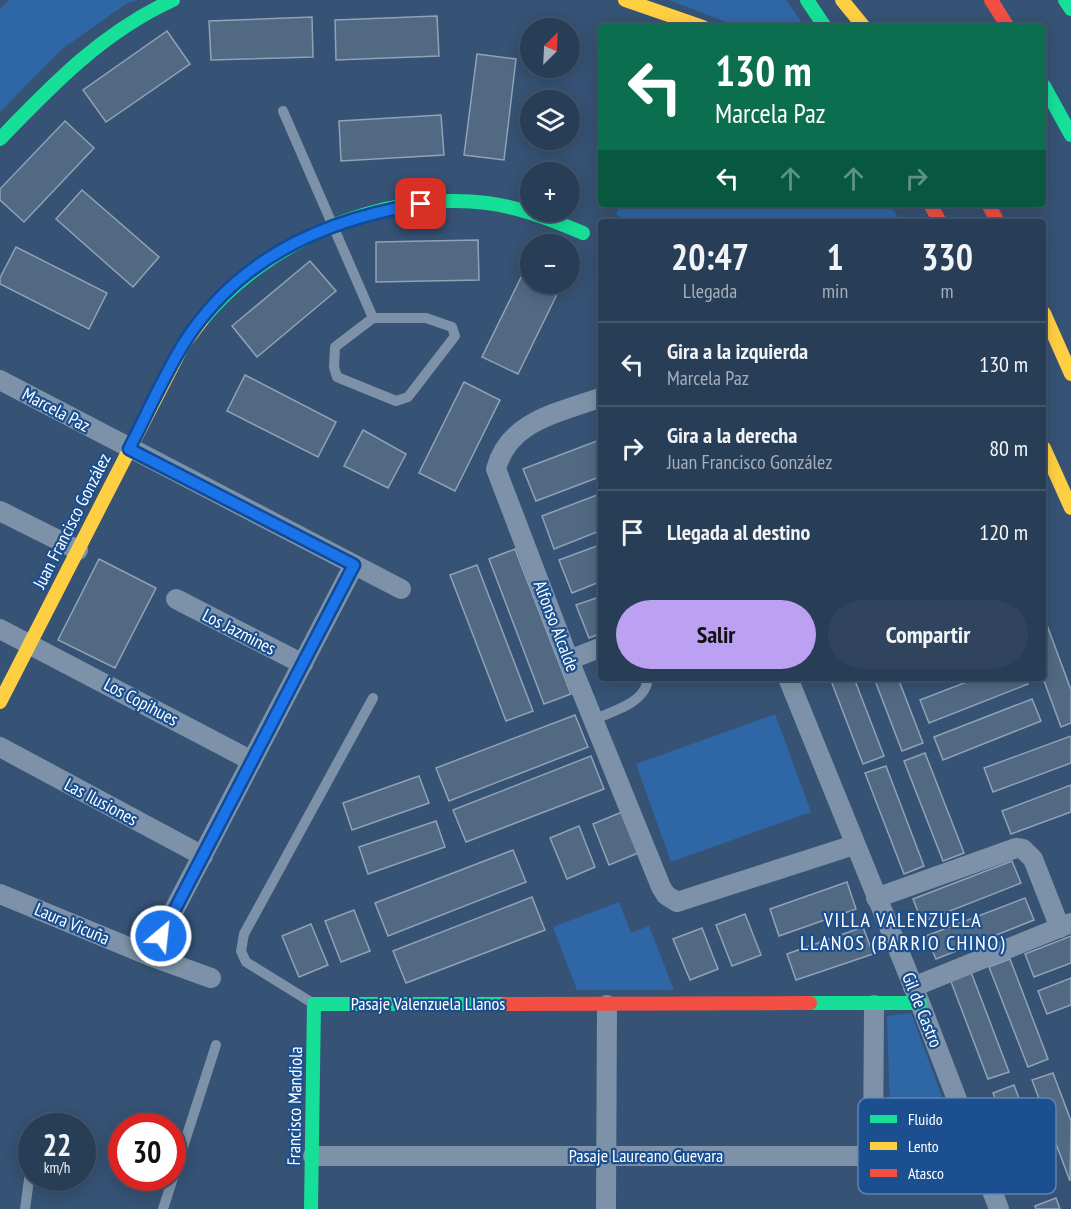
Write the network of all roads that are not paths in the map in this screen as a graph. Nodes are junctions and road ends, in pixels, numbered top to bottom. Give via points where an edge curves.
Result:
1 (173, 0) edge
2 (625, 0) edge
3 (807, 0) edge
4 (842, 0) edge
5 (991, 0) edge
6 (1065, 0) edge
7 (1071, 9) edge
8 (694, 24) edge
9 (823, 24) edge
10 (862, 24) edge
11 (1006, 24) edge
12 (1046, 90) edge
13 (283, 111) dead end
14 (1071, 135) edge
15 (0, 139) edge
16 (333, 226) junction
17 (583, 233) dead end
18 (373, 318) junction
19 (1046, 318) edge
20 (1071, 374) edge
21 (0, 380) edge
22 (598, 398) edge
23 (129, 449) junction
24 (1046, 452) edge
25 (1071, 508) edge
26 (0, 511) edge
27 (78, 550) junction
28 (354, 565) junction
29 (401, 589) dead end
30 (176, 599) dead end
31 (0, 629) edge
32 (30, 644) junction
33 (598, 649) edge
34 (569, 660) junction
35 (303, 664) junction
36 (645, 681) edge
37 (789, 681) edge
38 (373, 699) dead end
39 (0, 702) edge
40 (593, 720) junction
41 (0, 747) edge
42 (252, 761) junction
43 (854, 845) junction
44 (202, 856) junction
45 (0, 894) edge
46 (876, 898) junction
47 (1066, 926) edge
48 (150, 956) junction
49 (211, 978) dead end
50 (917, 995) junction
51 (314, 1004) junction
52 (607, 1005) junction
53 (874, 1005) junction
54 (216, 1045) dead end
55 (873, 1098) edge
56 (956, 1098) edge
57 (313, 1156) junction
58 (606, 1156) junction
59 (858, 1156) edge
60 (27, 1191) edge
61 (993, 1194) edge
62 (25, 1209) edge
63 (163, 1209) edge
64 (311, 1209) edge
65 (606, 1209) edge
66 (999, 1209) edge

1 - 15 main road via 124,24 92,47
2 - 8 main road
3 - 9 main road
4 - 10 main road
5 - 11 main road
6 - 7 main road
12 - 14 main road
13 - 16 lane
16 - 17 main road, Juan Francisco González via 403,207 462,202 519,210
16 - 18 lane
16 - 23 main road, Juan Francisco González via 276,252 218,298 183,345
18 - 18 lane via 335,347 333,367 337,377 396,401 408,397 455,336 452,327 426,318
19 - 20 main road
21 - 23 street, Marcela Paz
22 - 34 street, Alfonso Alcalde via 527,425 501,451 496,469
23 - 27 main road, Juan Francisco González
23 - 28 street, Marcela Paz
24 - 25 main road
26 - 27 street
27 - 32 main road, Juan Francisco González
28 - 29 street, Marcela Paz
28 - 35 street
30 - 35 street, Los Jazmines
31 - 32 street, Los Copihues
32 - 39 main road, Juan Francisco González
32 - 42 street, Los Copihues
33 - 34 street
34 - 40 street, Alfonso Alcalde
35 - 42 street
36 - 40 lane via 644,693 638,699
37 - 43 street, Gil de Castro
38 - 51 lane via 244,934 241,951 246,962
40 - 43 street, Alfonso Alcalde via 661,886 677,902
41 - 44 street, Las Ilusiones
42 - 44 street
43 - 46 street, Gil de Castro
44 - 48 street
45 - 48 street, Laura Vicuña
46 - 47 street via 1016,848 1023,849 1033,859
46 - 50 street, Gil de Castro
47 - 50 street, Pasaje Valenzuela Llanos
48 - 49 street, Laura Vicuña
50 - 53 main road, Pasaje Valenzuela Llanos
50 - 56 street, Gil de Castro
51 - 52 main road, Pasaje Valenzuela Llanos
51 - 57 main road, Francisco Mandiola
52 - 53 main road, Pasaje Valenzuela Llanos
52 - 58 street
53 - 55 street
54 - 63 lane
57 - 58 street, Pasaje Laureano Guevara
57 - 64 main road, Francisco Mandiola
58 - 59 street, Pasaje Laureano Guevara
58 - 65 street
60 - 62 lane
61 - 66 street, Gil de Castro

